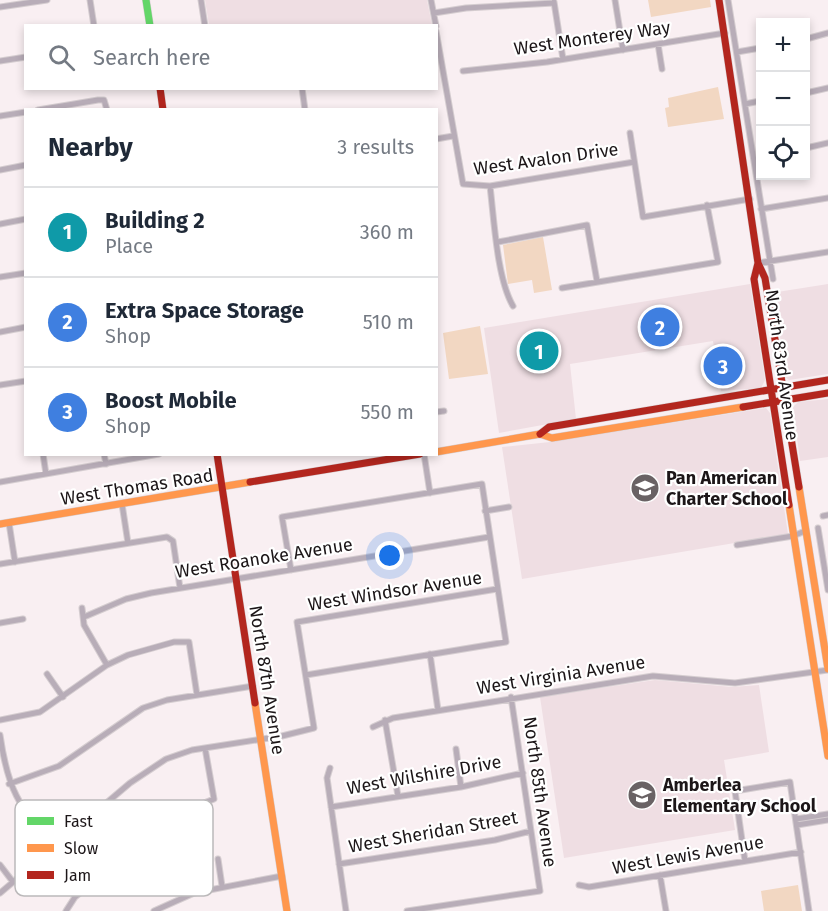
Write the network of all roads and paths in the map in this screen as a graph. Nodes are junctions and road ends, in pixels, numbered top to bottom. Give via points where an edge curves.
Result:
1 (47, 0) edge
2 (90, 0) edge
3 (146, 0) edge
4 (201, 0) edge
5 (431, 0) edge
6 (615, 0) edge
7 (719, 0) edge
8 (728, 0) edge
9 (554, 2) edge
10 (490, 3) edge
11 (0, 7) edge
12 (434, 13) junction
13 (94, 24) edge
14 (150, 24) edge
15 (205, 24) edge
16 (436, 24) edge
17 (725, 33) junction
18 (828, 33) edge
19 (810, 38) edge
20 (658, 44) junction
21 (756, 49) edge
22 (623, 50) junction
23 (438, 51) edge
24 (736, 52) junction
25 (24, 57) edge
26 (564, 59) junction
27 (0, 61) edge
28 (662, 69) dead end
29 (464, 70) dead end
30 (440, 71) edge
31 (828, 88) edge
32 (163, 90) edge
33 (302, 90) edge
34 (810, 92) edge
35 (756, 102) edge
36 (745, 104) junction
37 (51, 108) edge
38 (106, 108) edge
39 (163, 108) edge
40 (305, 108) edge
41 (24, 112) edge
42 (0, 116) edge
43 (630, 133) dead end
44 (453, 136) junction
45 (438, 139) edge
46 (828, 143) edge
47 (810, 146) edge
48 (753, 156) junction
49 (756, 156) edge
50 (634, 162) junction
51 (24, 165) edge
52 (0, 170) edge
53 (490, 186) junction
54 (828, 198) edge
55 (750, 199) junction
56 (708, 206) junction
57 (761, 209) junction
58 (24, 219) edge
59 (0, 224) edge
60 (498, 242) junction
61 (828, 252) edge
62 (770, 262) junction
63 (758, 263) junction
64 (24, 273) edge
65 (0, 277) edge
66 (772, 279) dead end
67 (597, 281) junction
68 (561, 288) dead end
69 (513, 306) dead end
70 (24, 327) edge
71 (0, 332) edge
72 (828, 380) edge
73 (24, 381) edge
74 (0, 385) edge
75 (783, 388) junction
76 (770, 390) junction
77 (828, 393) edge
78 (785, 400) junction
79 (772, 402) junction
80 (650, 410) junction
81 (444, 411) dead end
82 (438, 412) edge
83 (651, 422) junction
84 (540, 434) junction
85 (438, 452) edge
86 (43, 456) edge
87 (104, 456) edge
88 (148, 456) edge
89 (217, 456) edge
90 (364, 456) edge
91 (411, 456) edge
92 (422, 456) edge
93 (106, 464) junction
94 (366, 464) junction
95 (46, 474) junction
96 (0, 482) edge
97 (223, 488) junction
98 (430, 493) junction
99 (122, 504) junction
100 (509, 507) dead end
101 (485, 511) junction
102 (9, 523) junction
103 (0, 524) edge
104 (818, 528) dead end
105 (805, 531) junction
106 (793, 536) junction
107 (489, 537) junction
108 (128, 543) junction
109 (737, 545) dead end
110 (15, 562) junction
111 (0, 564) edge
112 (291, 570) junction
113 (237, 579) junction
114 (180, 588) junction
115 (497, 590) junction
116 (828, 590) edge
117 (82, 608) dead end
118 (84, 617) junction
119 (23, 619) dead end
120 (0, 623) edge
121 (430, 654) junction
122 (107, 665) junction
123 (828, 669) edge
124 (816, 672) junction
125 (47, 674) dead end
126 (306, 675) junction
127 (253, 686) junction
128 (197, 695) junction
129 (63, 697) junction
130 (511, 698) junction
131 (438, 710) junction
132 (0, 720) edge
133 (385, 720) junction
134 (374, 727) dead end
135 (0, 735) edge
136 (261, 740) junction
137 (205, 748) junction
138 (456, 749) dead end
139 (828, 756) edge
140 (330, 768) dead end
141 (523, 773) junction
142 (9, 784) junction
143 (461, 788) junction
144 (398, 796) junction
145 (18, 800) edge
146 (110, 800) edge
147 (212, 800) edge
148 (331, 807) junction
149 (828, 814) edge
150 (815, 819) junction
151 (828, 820) edge
152 (796, 822) junction
153 (531, 831) junction
154 (801, 852) junction
155 (218, 859) dead end
156 (745, 861) junction
157 (339, 864) junction
158 (0, 865) edge
159 (660, 875) junction
160 (282, 876) junction
161 (13, 882) joint
162 (579, 885) dead end
163 (222, 886) junction
164 (213, 888) edge
165 (0, 892) edge
166 (76, 896) edge
167 (187, 896) edge
168 (464, 903) junction
169 (66, 911) edge
170 (154, 911) edge
171 (287, 911) edge
172 (346, 911) edge
173 (406, 911) edge
174 (465, 911) edge
175 (666, 911) edge
176 (808, 911) edge

1 - 11 street
2 - 13 street
3 - 14 main road
4 - 15 street
5 - 12 street
6 - 22 street
7 - 17 main road, North 83rd Avenue
8 - 24 street, North 83rd Avenue
9 - 10 street
9 - 26 street
10 - 12 street
12 - 16 street
17 - 20 street, West Monterey Way
17 - 55 main road, North 83rd Avenue
18 - 19 street
20 - 22 street, West Monterey Way
20 - 28 street
21 - 24 street
22 - 26 street, West Monterey Way
23 - 30 street
24 - 36 street, North 83rd Avenue
25 - 27 street
26 - 29 street, West Monterey Way
30 - 44 street
31 - 34 street
32 - 39 main road
33 - 40 street
35 - 36 street
36 - 48 street, North 83rd Avenue
37 - 38 street via 104,100
41 - 42 street
43 - 50 street
44 - 45 street
44 - 53 street, West Avalon Drive via 463,184
46 - 47 street
48 - 49 street
48 - 57 street, North 83rd Avenue
50 - 53 street, West Avalon Drive
50 - 56 street via 643,216
51 - 52 street
53 - 60 street
54 - 57 street
55 - 56 street
55 - 63 main road, North 83rd Avenue
56 - 67 street via 718,262
57 - 62 street, North 83rd Avenue
58 - 59 street
60 - 67 street via 587,225
60 - 69 street via 507,297
61 - 62 street
62 - 63 street
62 - 66 street, North 83rd Avenue
63 - 75 main road, North 83rd Avenue via 765,278
63 - 76 main road, North 83rd Avenue via 754,279
64 - 65 street
67 - 68 street
70 - 71 street
72 - 75 main road
73 - 74 street
75 - 76 main road
75 - 78 main road, North 83rd Avenue
76 - 79 main road, North 83rd Avenue
76 - 80 main road
77 - 78 main road
78 - 79 main road
78 - 105 main road, North 83rd Avenue
79 - 83 main road
79 - 106 main road, North 83rd Avenue
80 - 83 main road
80 - 84 main road via 549,427
81 - 82 street
83 - 84 main road via 552,438
84 - 85 main road
86 - 95 street
87 - 93 street
88 - 93 street
89 - 97 main road, North 87th Avenue
90 - 94 street
91 - 94 main road, West Thomas Road
92 - 98 street
93 - 95 street
94 - 97 main road, West Thomas Road
95 - 96 street
97 - 99 main road, West Thomas Road
97 - 113 main road, North 87th Avenue
98 - 101 street via 482,484
98 - 112 street via 282,517
99 - 102 main road, West Thomas Road
99 - 108 street
100 - 101 street
101 - 107 street
102 - 103 main road, West Thomas Road
102 - 110 street
104 - 116 street
105 - 106 street
105 - 123 main road, North 83rd Avenue
106 - 109 street
106 - 124 main road, North 83rd Avenue
107 - 112 street, West Roanoke Avenue
107 - 115 street
108 - 110 street
108 - 114 street via 171,537
110 - 111 street
112 - 113 street, West Roanoke Avenue
113 - 114 street, West Roanoke Avenue
113 - 127 main road, North 87th Avenue
114 - 118 street, West Roanoke Avenue via 126,599
115 - 121 street via 506,642
115 - 126 street, West Windsor Avenue via 297,622
117 - 118 street
118 - 122 street via 84,625
119 - 120 street
121 - 126 street
121 - 131 street
122 - 128 street via 148,648 189,642
122 - 129 street
123 - 124 street, West Virginia Avenue
124 - 130 street, West Virginia Avenue via 735,683 653,676
124 - 139 main road, North 83rd Avenue
125 - 129 street
126 - 136 street via 314,728
127 - 128 street
127 - 136 main road, North 87th Avenue
128 - 142 street via 143,708 59,766
129 - 132 street via 40,712
130 - 131 street, West Virginia Avenue
130 - 141 street, North 85th Avenue
131 - 133 street, West Virginia Avenue
133 - 134 street, West Virginia Avenue
133 - 144 street
135 - 142 street
136 - 137 street
136 - 160 main road, North 87th Avenue
137 - 146 street via 173,756 146,770
137 - 147 street
138 - 143 street
140 - 148 street via 327,778
141 - 143 street, West Wilshire Drive
141 - 153 street, North 85th Avenue
142 - 145 street
143 - 144 street, West Wilshire Drive
144 - 148 street, West Wilshire Drive
148 - 157 street
149 - 150 street
150 - 151 street
150 - 152 street
152 - 154 street
152 - 156 street via 790,782 735,791
153 - 157 street, West Sheridan Street
153 - 168 street, North 85th Avenue via 540,891
154 - 156 street, West Lewis Avenue
154 - 176 street
155 - 163 street
156 - 159 street, West Lewis Avenue
157 - 172 street
158 - 161 street
159 - 162 street, West Lewis Avenue via 589,887
159 - 175 street
160 - 163 street
160 - 171 main road, North 87th Avenue
161 - 165 street
163 - 164 street
166 - 169 street
167 - 170 street
168 - 173 street
168 - 174 street

